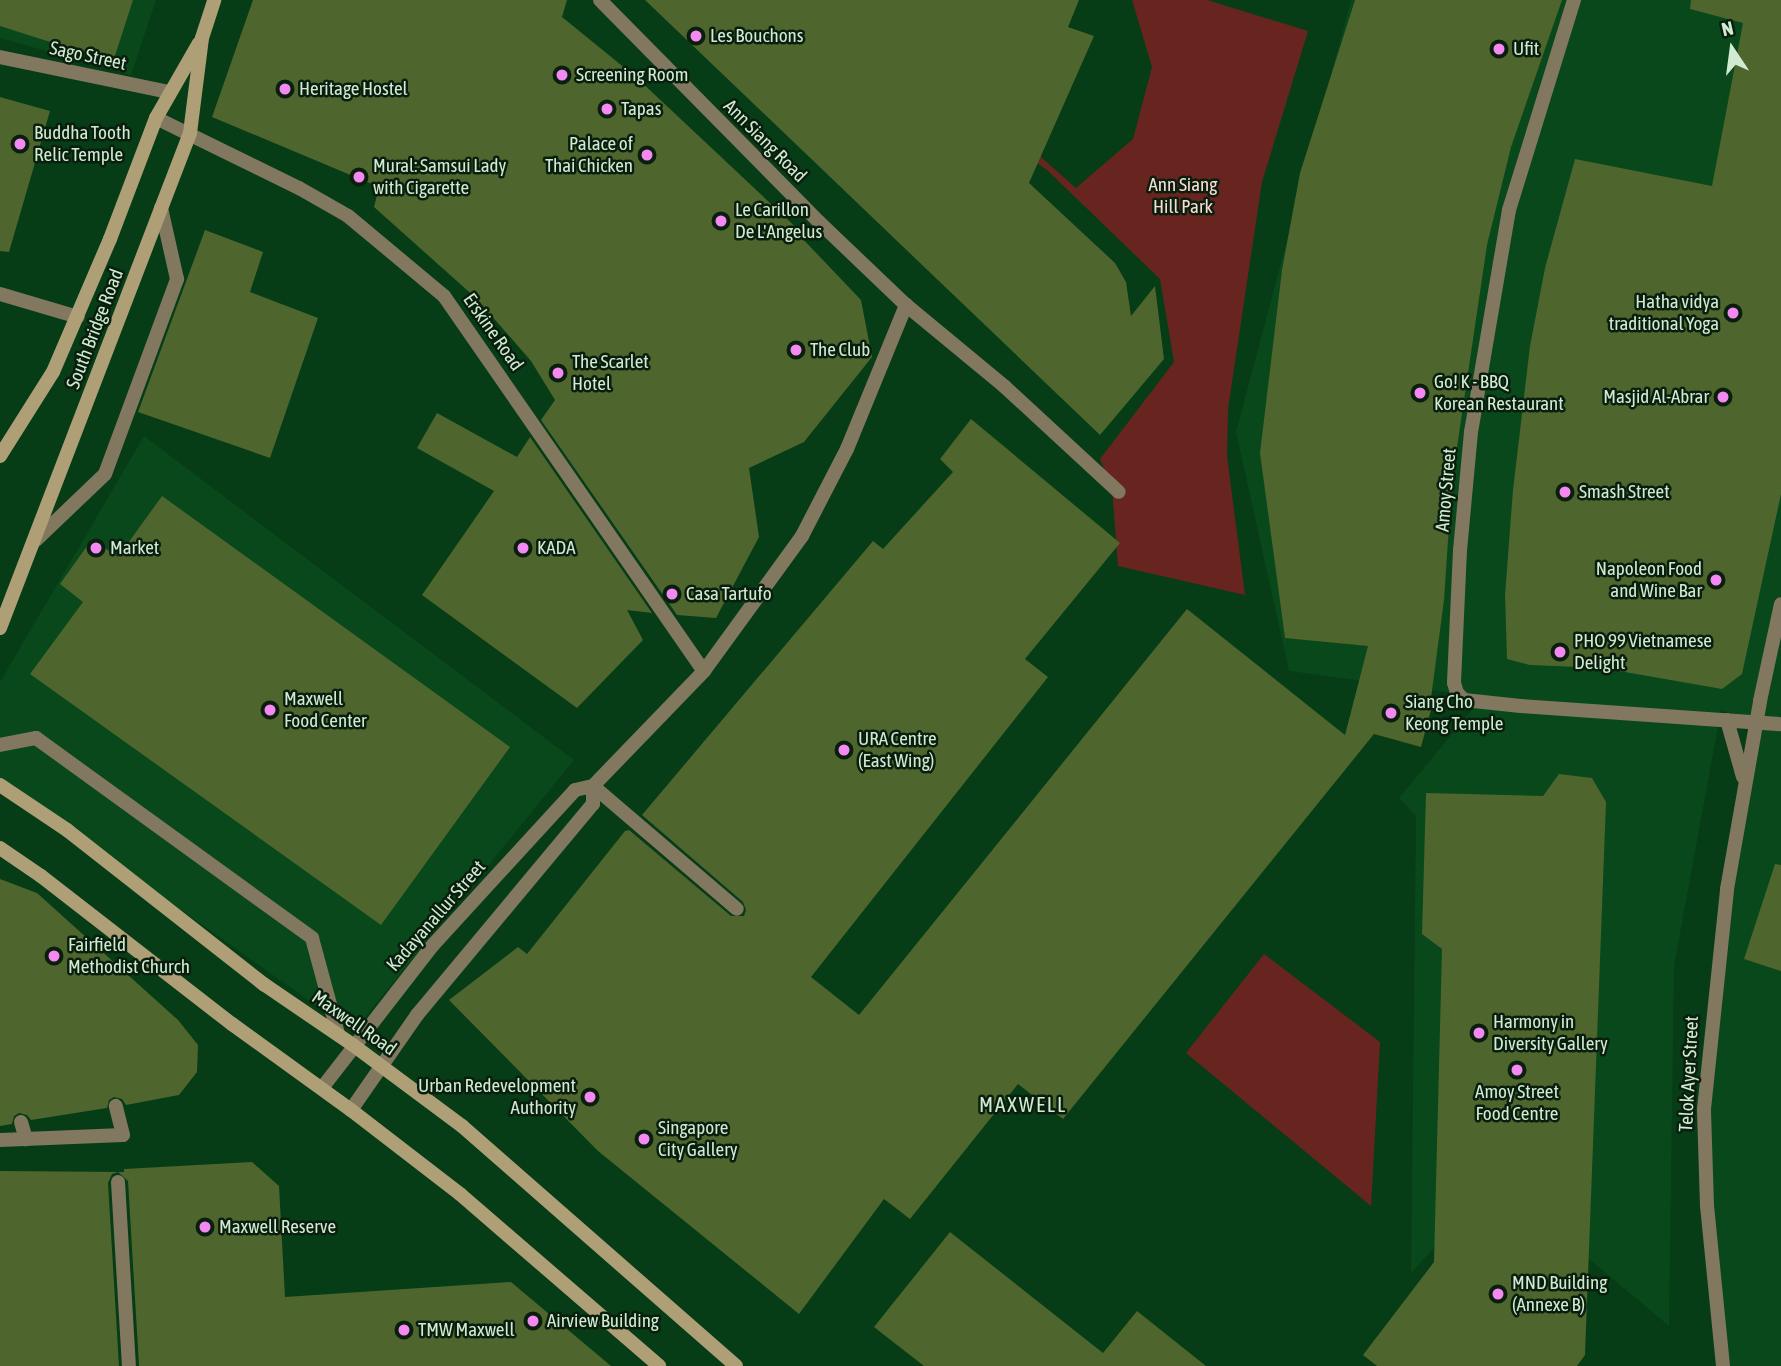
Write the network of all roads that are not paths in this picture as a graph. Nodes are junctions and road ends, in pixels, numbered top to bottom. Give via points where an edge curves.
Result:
1 (214, 0) edge
2 (600, 0) edge
3 (1574, 0) edge
4 (202, 38) junction
5 (0, 57) edge
6 (169, 92) junction
7 (156, 118) junction
8 (190, 133) junction
9 (162, 208) junction
10 (0, 294) edge
11 (906, 305) junction
12 (78, 317) junction
13 (0, 456) edge
14 (1119, 492) dead end
15 (36, 540) junction
16 (1781, 604) edge
17 (0, 628) edge
18 (704, 671) junction
19 (1727, 720) junction
20 (1756, 721) junction
21 (1781, 724) edge
22 (0, 745) edge
23 (0, 785) edge
24 (1745, 785) junction
25 (593, 786) junction
26 (0, 848) edge
27 (737, 909) dead end
28 (338, 1034) junction
29 (354, 1045) junction
30 (381, 1065) junction
31 (321, 1088) junction
32 (116, 1106) dead end
33 (351, 1110) junction
34 (21, 1122) dead end
35 (26, 1139) junction
36 (0, 1140) edge
37 (118, 1182) dead end
38 (733, 1365) edge
39 (129, 1366) edge
40 (659, 1366) edge
41 (1723, 1366) edge

1 - 4 main road, South Bridge Road
2 - 11 street, Ann Siang Road
3 - 19 street, Amoy Street via 1509,210 1471,432 1454,683 1464,700
4 - 6 main road, South Bridge Road
4 - 8 main road, South Bridge Road
5 - 6 street, Sago Street
6 - 7 main road, South Bridge Road
7 - 8 street, Erskine Road
7 - 12 main road, South Bridge Road
8 - 9 main road, South Bridge Road
8 - 18 street, Erskine Road via 348,216 444,296
9 - 15 main road, South Bridge Road
9 - 15 street via 177,279 106,474
10 - 12 street
11 - 14 street, Ann Siang Road via 1004,386
11 - 18 street via 847,449 802,536
12 - 13 main road, South Bridge Road via 53,372
15 - 17 main road, South Bridge Road
16 - 20 street, Telok Ayer Street
18 - 25 street, Kadayanallur Street
19 - 20 street, Amoy Street
19 - 24 street, Telok Ayer Street
20 - 21 street, Amoy Street
20 - 24 street, Telok Ayer Street
22 - 28 street via 36,738 312,938
23 - 28 main road, Maxwell Road via 66,830 265,985
24 - 41 street, Telok Ayer Street via 1725,902 1704,1108 1707,1206
25 - 27 street
25 - 29 street, Kadayanallur Street via 575,790 433,945
25 - 30 street, Kadayanallur Street via 593,804 516,893
26 - 31 main road
28 - 29 main road, Maxwell Road
29 - 30 main road, Maxwell Road
29 - 31 street, Kadayanallur Street
30 - 33 street, Kadayanallur Street
30 - 38 main road, Maxwell Road via 462,1126
31 - 33 main road
32 - 35 street via 123,1135
33 - 40 main road via 503,1228
34 - 35 street
35 - 36 street
37 - 39 street

